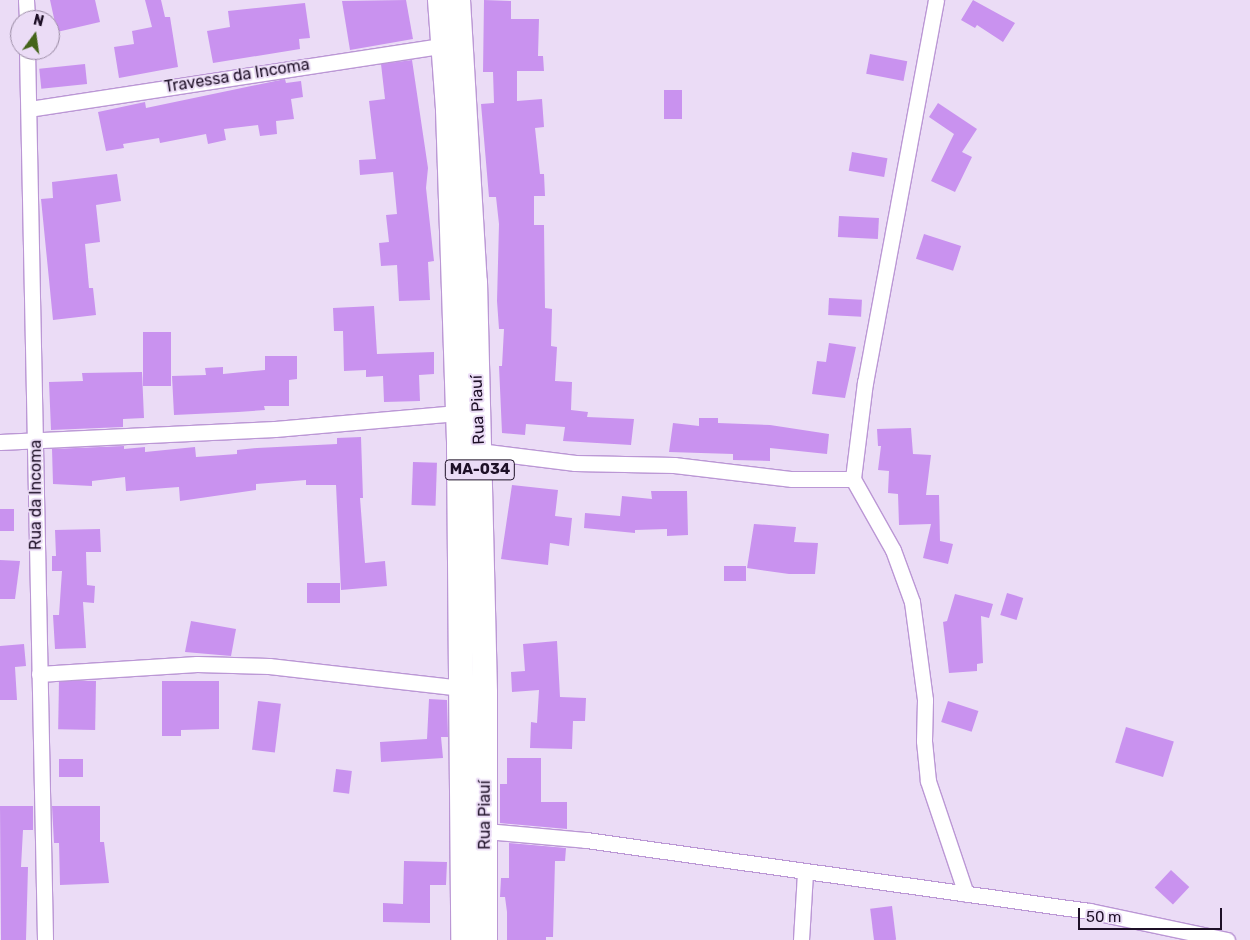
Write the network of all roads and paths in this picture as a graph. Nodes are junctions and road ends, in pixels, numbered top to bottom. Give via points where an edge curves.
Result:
1 (440, 0) edge
2 (458, 0) edge
3 (936, 0) edge
4 (444, 45) junction
5 (28, 60) edge
6 (29, 109) junction
7 (457, 413) junction
8 (36, 440) junction
9 (0, 442) edge
10 (479, 451) junction
11 (852, 479) junction
12 (39, 674) junction
13 (462, 688) junction
14 (485, 831) junction
15 (805, 873) junction
16 (966, 894) junction
17 (1187, 935) edge
18 (1221, 939) edge
19 (44, 940) edge
20 (463, 940) edge
21 (485, 940) edge
22 (801, 940) edge

1 - 4 main road, Rua Piauí / MA-034
2 - 10 main road, Rua Piauí / MA-034 via 475,282
3 - 11 street via 865,382
4 - 6 street, Travessa da Incoma
4 - 7 main road, Rua Piauí / MA-034
5 - 6 street, Rua da Incoma
6 - 8 street, Rua da Incoma
7 - 8 street via 275,429
7 - 13 main road, Rua Piauí / MA-034
8 - 9 street
8 - 12 street, Rua da Incoma
10 - 11 street via 575,464 674,465 792,479
10 - 14 main road, Rua Piauí / MA-034
11 - 16 street via 892,550 912,602 925,700 928,782
12 - 13 street via 197,664 269,666
12 - 19 street, Rua da Incoma
13 - 20 main road, Rua Piauí / MA-034
14 - 15 street via 586,840
14 - 21 main road, Rua Piauí / MA-034
15 - 16 street
15 - 22 street
16 - 17 street via 1098,912
17 - 18 street

